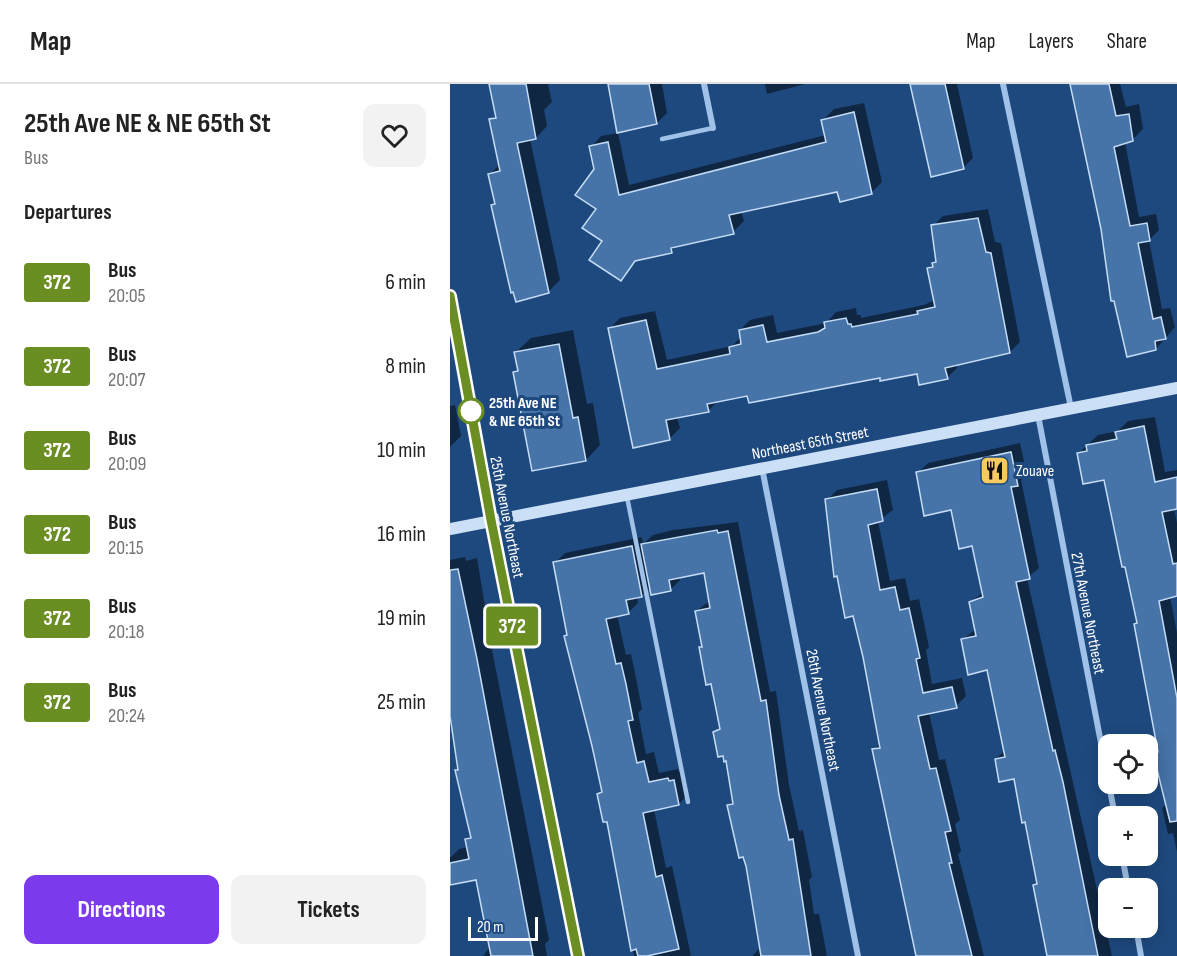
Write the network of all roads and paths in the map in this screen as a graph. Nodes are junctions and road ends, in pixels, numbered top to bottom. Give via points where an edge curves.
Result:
1 (704, 84) edge
2 (1004, 84) edge
3 (713, 128) joint
4 (662, 140) dead end
5 (450, 296) edge
6 (1177, 388) edge
7 (1071, 409) junction
8 (1038, 415) junction
9 (762, 468) junction
10 (627, 495) junction
11 (491, 520) junction
12 (450, 529) edge
13 (688, 802) dead end
14 (1112, 806) edge
15 (1138, 938) edge
16 (578, 956) edge
17 (858, 956) edge
18 (1141, 956) edge

1 - 3 street
2 - 7 street
3 - 4 lane
5 - 11 main road, 25th Avenue Northeast
6 - 7 main road, Northeast 65th Street
7 - 8 main road, Northeast 65th Street
8 - 9 main road, Northeast 65th Street
8 - 14 street, 27th Avenue Northeast
9 - 10 main road, Northeast 65th Street
9 - 17 street, 26th Avenue Northeast
10 - 11 main road, Northeast 65th Street
10 - 13 lane
11 - 12 main road, Northeast 65th Street
11 - 16 main road, 25th Avenue Northeast
15 - 18 street

